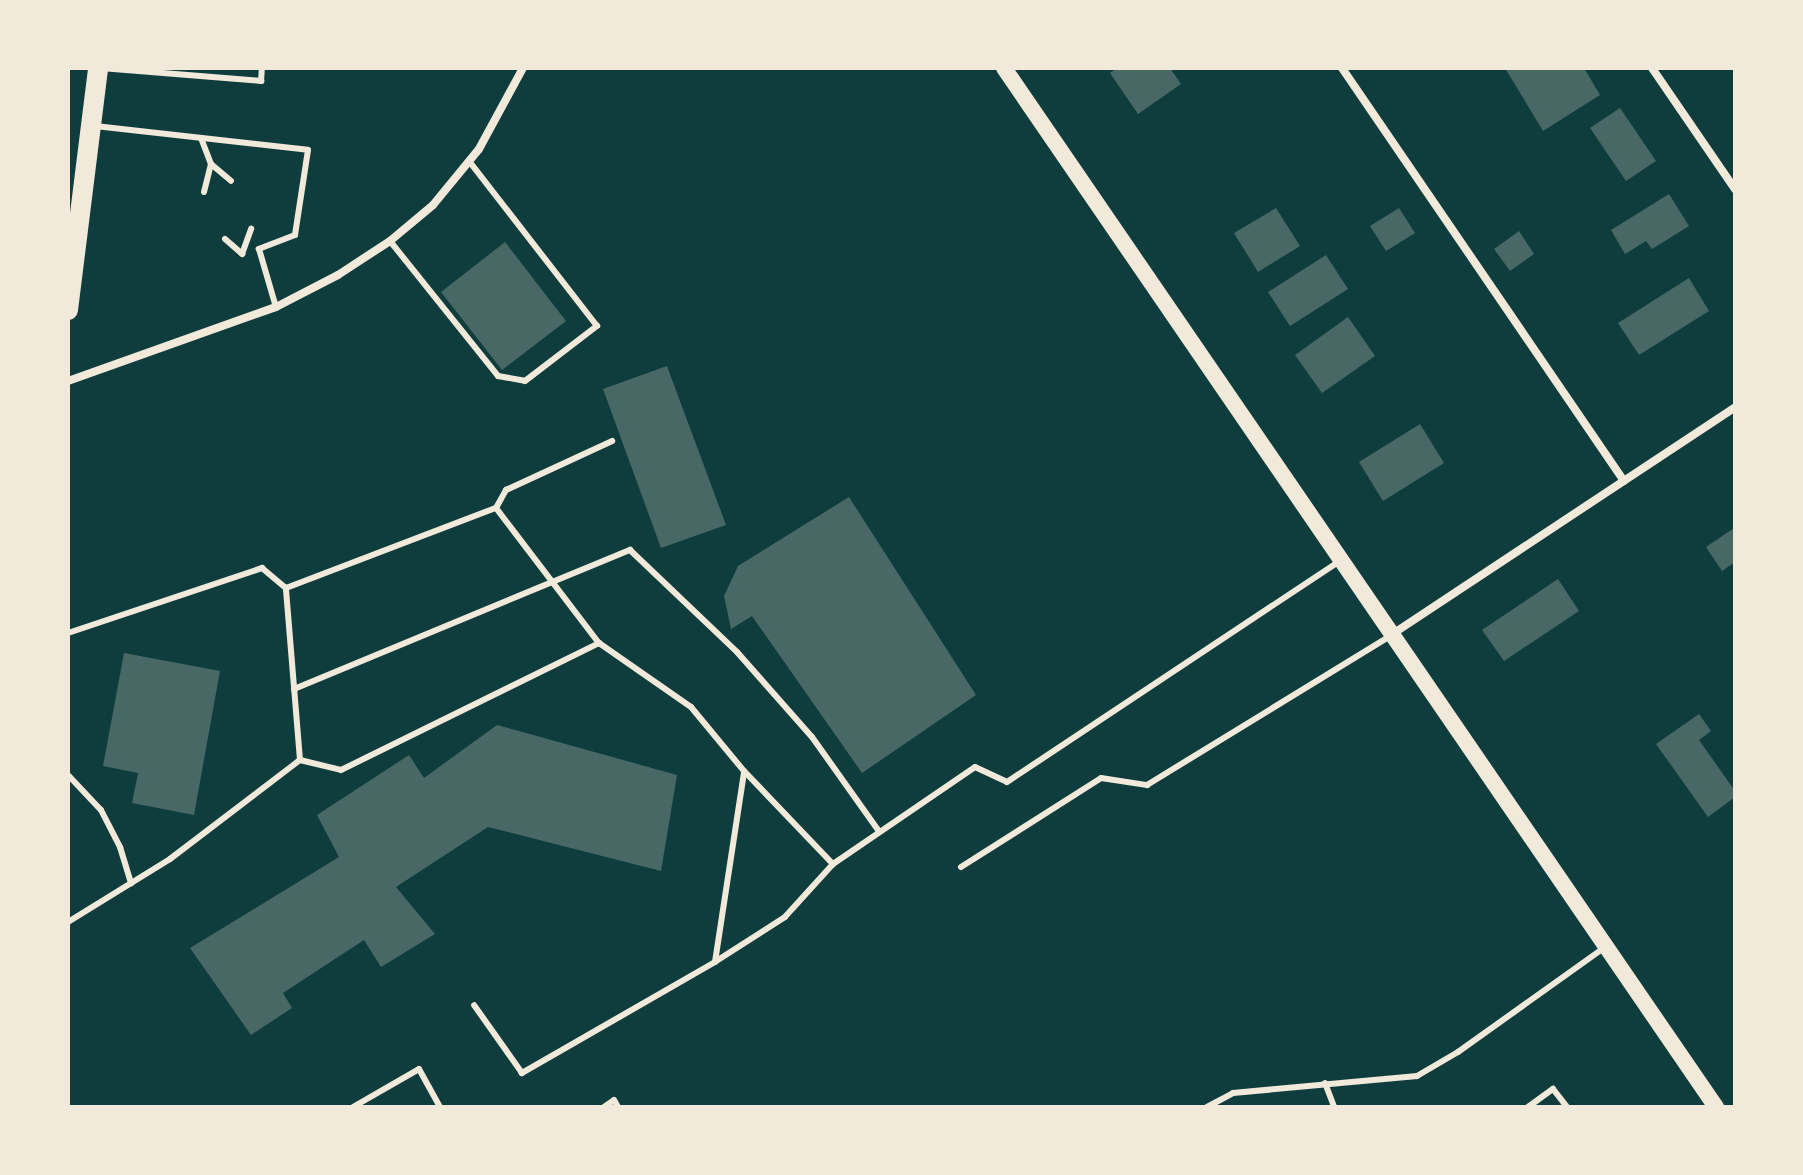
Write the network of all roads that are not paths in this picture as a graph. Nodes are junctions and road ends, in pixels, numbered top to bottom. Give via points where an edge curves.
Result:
1 (98, 68) edge
2 (262, 68) edge
3 (523, 68) edge
4 (1004, 68) edge
5 (1342, 68) edge
6 (1652, 68) edge
7 (91, 125) junction
8 (201, 138) junction
9 (469, 161) junction
10 (211, 164) junction
11 (231, 181) dead end
12 (1735, 189) edge
13 (204, 192) dead end
14 (251, 229) dead end
15 (225, 239) dead end
16 (390, 241) junction
17 (259, 249) junction
18 (242, 254) junction
19 (276, 307) junction
20 (68, 310) edge
21 (68, 381) edge
22 (1735, 407) edge
23 (612, 441) dead end
24 (1624, 481) junction
25 (496, 508) junction
26 (1340, 561) junction
27 (553, 582) junction
28 (286, 588) junction
29 (68, 633) edge
30 (1390, 636) junction
31 (599, 643) junction
32 (294, 689) junction
33 (300, 760) junction
34 (744, 771) junction
35 (68, 775) edge
36 (878, 830) junction
37 (833, 864) junction
38 (961, 867) dead end
39 (131, 883) junction
40 (68, 922) edge
41 (1605, 947) junction
42 (715, 962) junction
43 (474, 1005) dead end
44 (1325, 1083) junction
45 (353, 1107) edge
46 (440, 1107) edge
47 (604, 1107) edge
48 (618, 1107) edge
49 (1207, 1107) edge
50 (1334, 1107) edge
51 (1528, 1107) edge
52 (1567, 1107) edge
53 (1716, 1107) edge

1 - 2 lane via 261,81
1 - 7 main road
3 - 9 street
4 - 26 main road
5 - 24 street
6 - 12 street
7 - 8 lane
7 - 20 main road
8 - 10 lane
8 - 17 lane via 308,150 295,235
9 - 16 street via 433,205
9 - 16 lane via 597,326 525,381 498,376
10 - 11 lane
10 - 13 lane
14 - 18 lane
15 - 18 lane
16 - 19 street
17 - 18 lane
17 - 19 lane
19 - 21 street
22 - 24 street
23 - 25 lane via 506,490
24 - 30 street
25 - 27 lane
25 - 28 lane
26 - 30 main road
26 - 36 lane via 1007,782 975,767
27 - 31 lane
27 - 32 lane
27 - 36 lane via 630,550 737,652 812,737
28 - 29 lane via 262,568
28 - 32 lane
30 - 38 lane via 1147,785 1101,778
30 - 41 main road
31 - 33 lane via 341,770
31 - 34 lane via 691,707
32 - 33 lane
33 - 39 lane
34 - 37 lane
34 - 42 lane
35 - 39 lane via 101,810
36 - 37 lane
37 - 42 lane via 785,917
39 - 40 lane
41 - 44 lane via 1417,1076
41 - 53 main road
42 - 43 lane via 522,1073
44 - 49 lane via 1233,1093
44 - 50 lane
45 - 46 lane via 419,1069
47 - 48 lane via 614,1100
51 - 52 lane via 1553,1089

